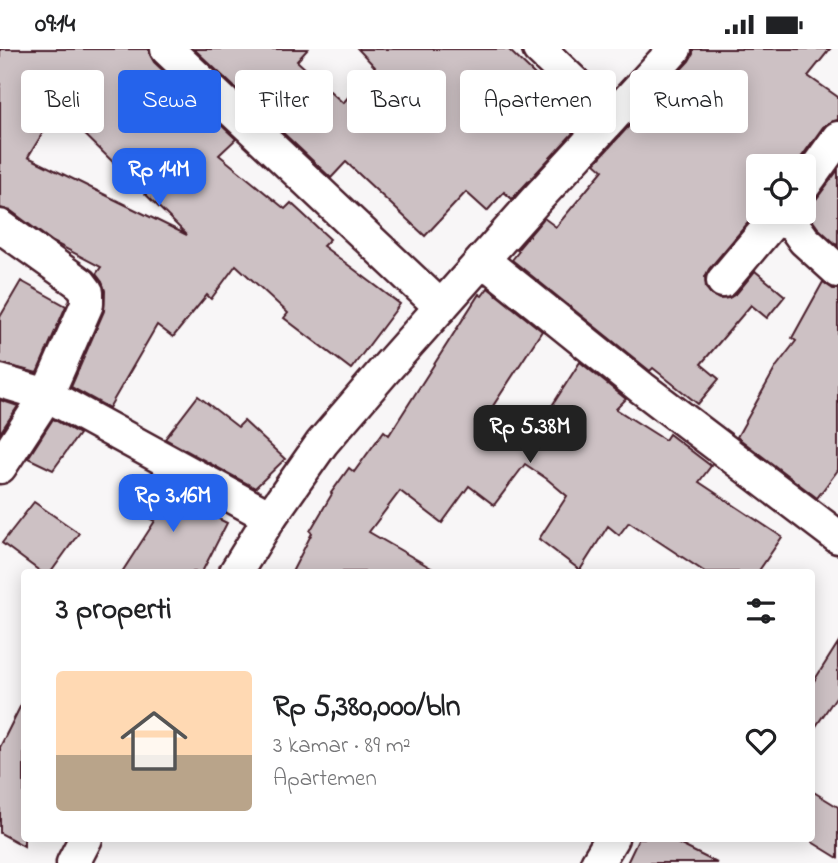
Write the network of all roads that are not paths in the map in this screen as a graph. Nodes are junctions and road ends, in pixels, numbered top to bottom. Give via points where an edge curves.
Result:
1 (167, 49) edge
2 (539, 49) edge
3 (675, 49) edge
4 (561, 70) edge
5 (616, 113) edge
6 (597, 133) edge
7 (838, 138) edge
8 (816, 169) edge
9 (771, 224) edge
10 (794, 224) edge
11 (0, 226) edge
12 (483, 260) junction
13 (838, 271) edge
14 (723, 281) dead end
15 (441, 307) junction
16 (0, 381) edge
17 (47, 395) junction
18 (0, 467) edge
19 (270, 517) junction
20 (838, 537) edge
21 (238, 569) edge
22 (84, 842) edge
23 (609, 842) edge
24 (73, 863) edge
25 (597, 863) edge

1 - 15 street
2 - 4 street
3 - 5 street
6 - 12 street
7 - 8 street
9 - 14 street
10 - 13 street via 804,240
11 - 17 street via 87,292 87,304
12 - 15 street
12 - 20 street
15 - 19 street via 322,443
16 - 17 street
17 - 18 street
17 - 19 street
19 - 21 street
22 - 24 street
23 - 25 street

